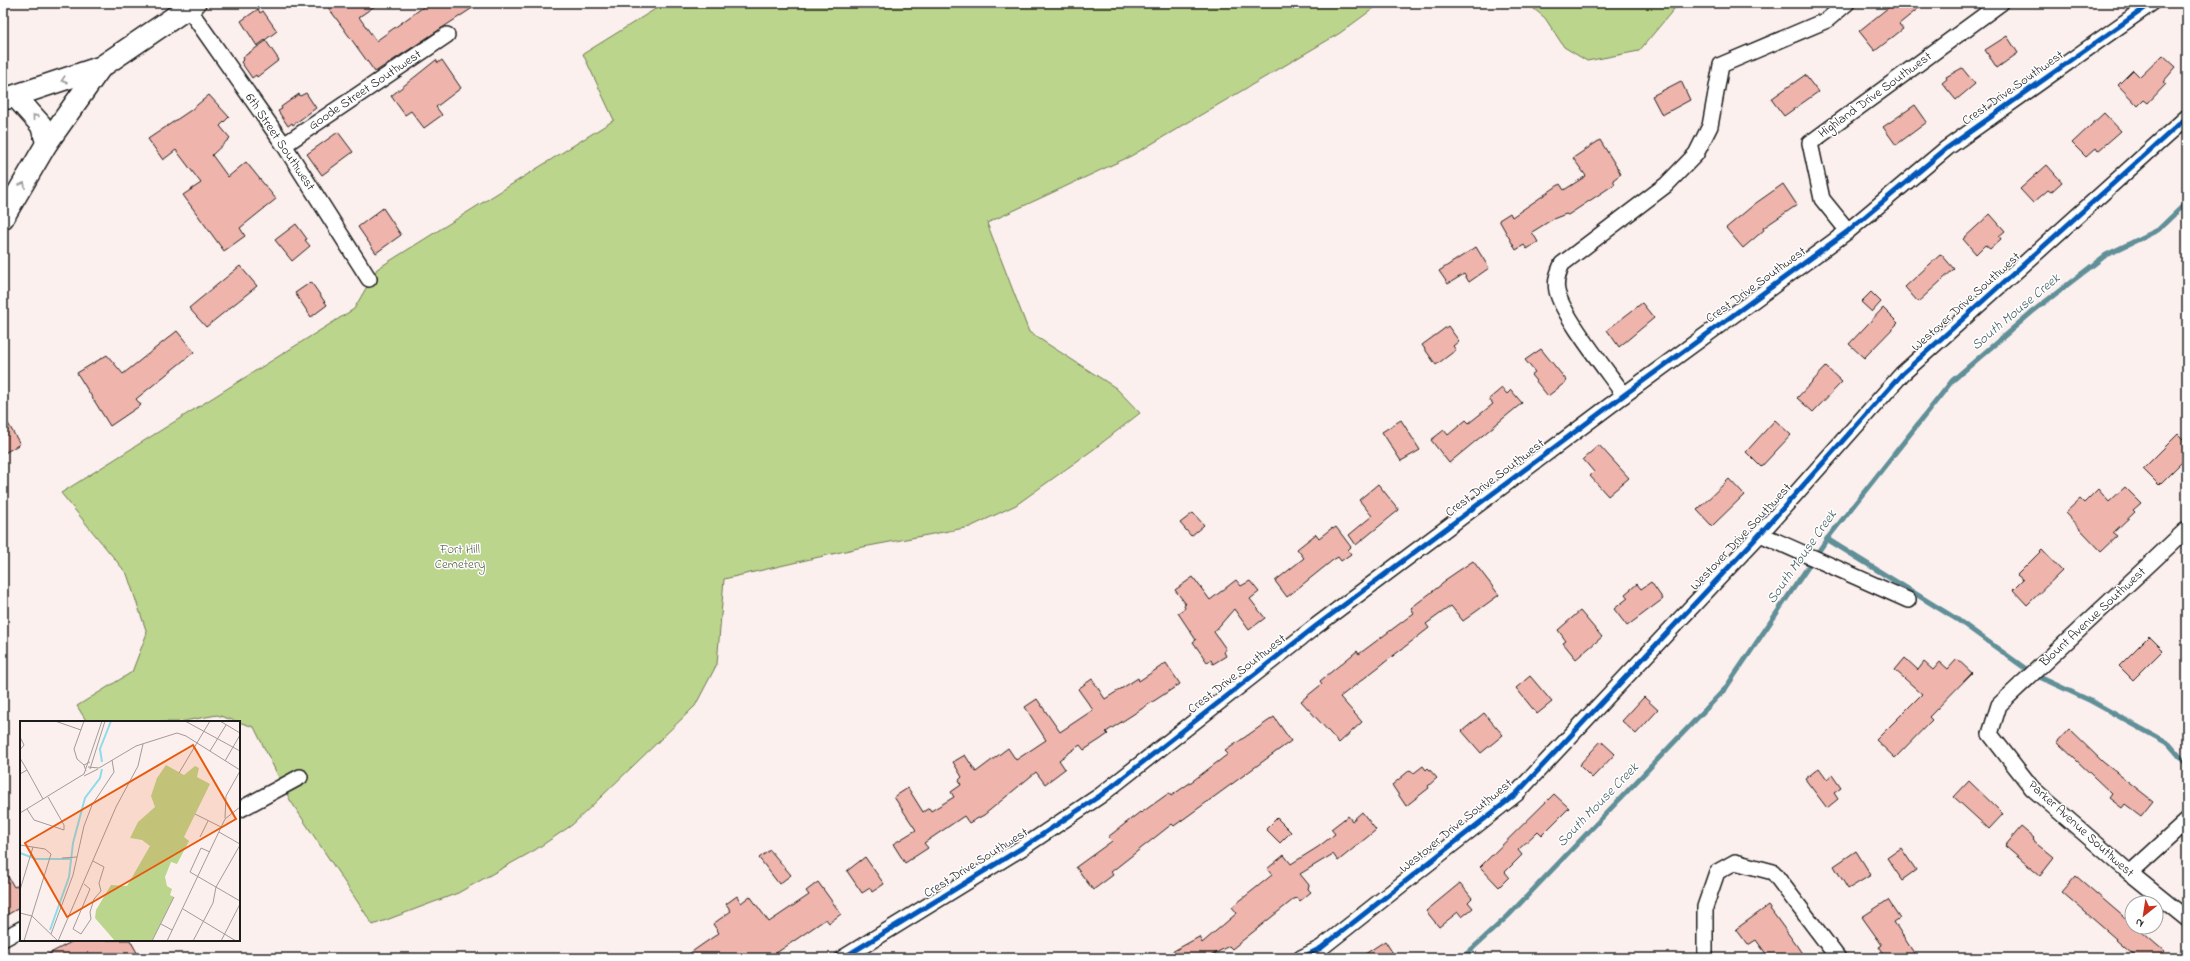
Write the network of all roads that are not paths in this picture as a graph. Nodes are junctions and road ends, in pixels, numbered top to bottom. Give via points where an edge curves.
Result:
1 (1847, 3) edge
2 (2001, 3) edge
3 (2152, 3) edge
4 (191, 5) edge
5 (446, 35) dead end
6 (101, 67) junction
7 (9, 97) edge
8 (2187, 118) edge
9 (47, 143) junction
10 (284, 145) junction
11 (3, 218) edge
12 (1848, 231) junction
13 (369, 279) dead end
14 (1624, 395) junction
15 (2187, 529) edge
16 (1760, 534) junction
17 (1908, 600) dead end
18 (1999, 706) joint
19 (300, 777) dead end
20 (240, 809) edge
21 (2187, 821) edge
22 (2130, 874) junction
23 (2187, 919) edge
24 (20, 930) edge
25 (3, 939) edge
26 (843, 958) edge
27 (1301, 958) edge
28 (1705, 958) edge
29 (1838, 958) edge

1 - 14 street via 1828,20 1721,65 1710,126 1696,154 1666,185 1562,264 1556,278 1557,292 1567,314
2 - 12 street, Highland Drive Southwest via 1810,143 1822,199
3 - 12 street, Crest Drive Southwest via 1947,148
4 - 6 street
4 - 10 street, 6th Street Southwest
5 - 10 street, Goode Street Southwest
6 -> 7 street
6 - 9 street
9 -> 7 street via 40,125
8 - 16 street, Westover Drive Southwest via 1902,374
11 -> 9 street
10 - 13 street, 6th Street Southwest
12 - 14 street, Crest Drive Southwest
14 - 26 street, Crest Drive Southwest via 1316,626 1100,795 1025,846
15 - 18 street, Blount Avenue Southwest
16 - 17 street
16 - 27 street, Westover Drive Southwest via 1516,794 1321,948
18 - 22 street, Parker Avenue Southwest via 1990,734 2032,788
19 - 20 street
21 - 22 street
22 - 23 street, Parker Avenue Southwest
24 - 25 street
28 - 29 street via 1705,907 1717,872 1735,862 1773,872

